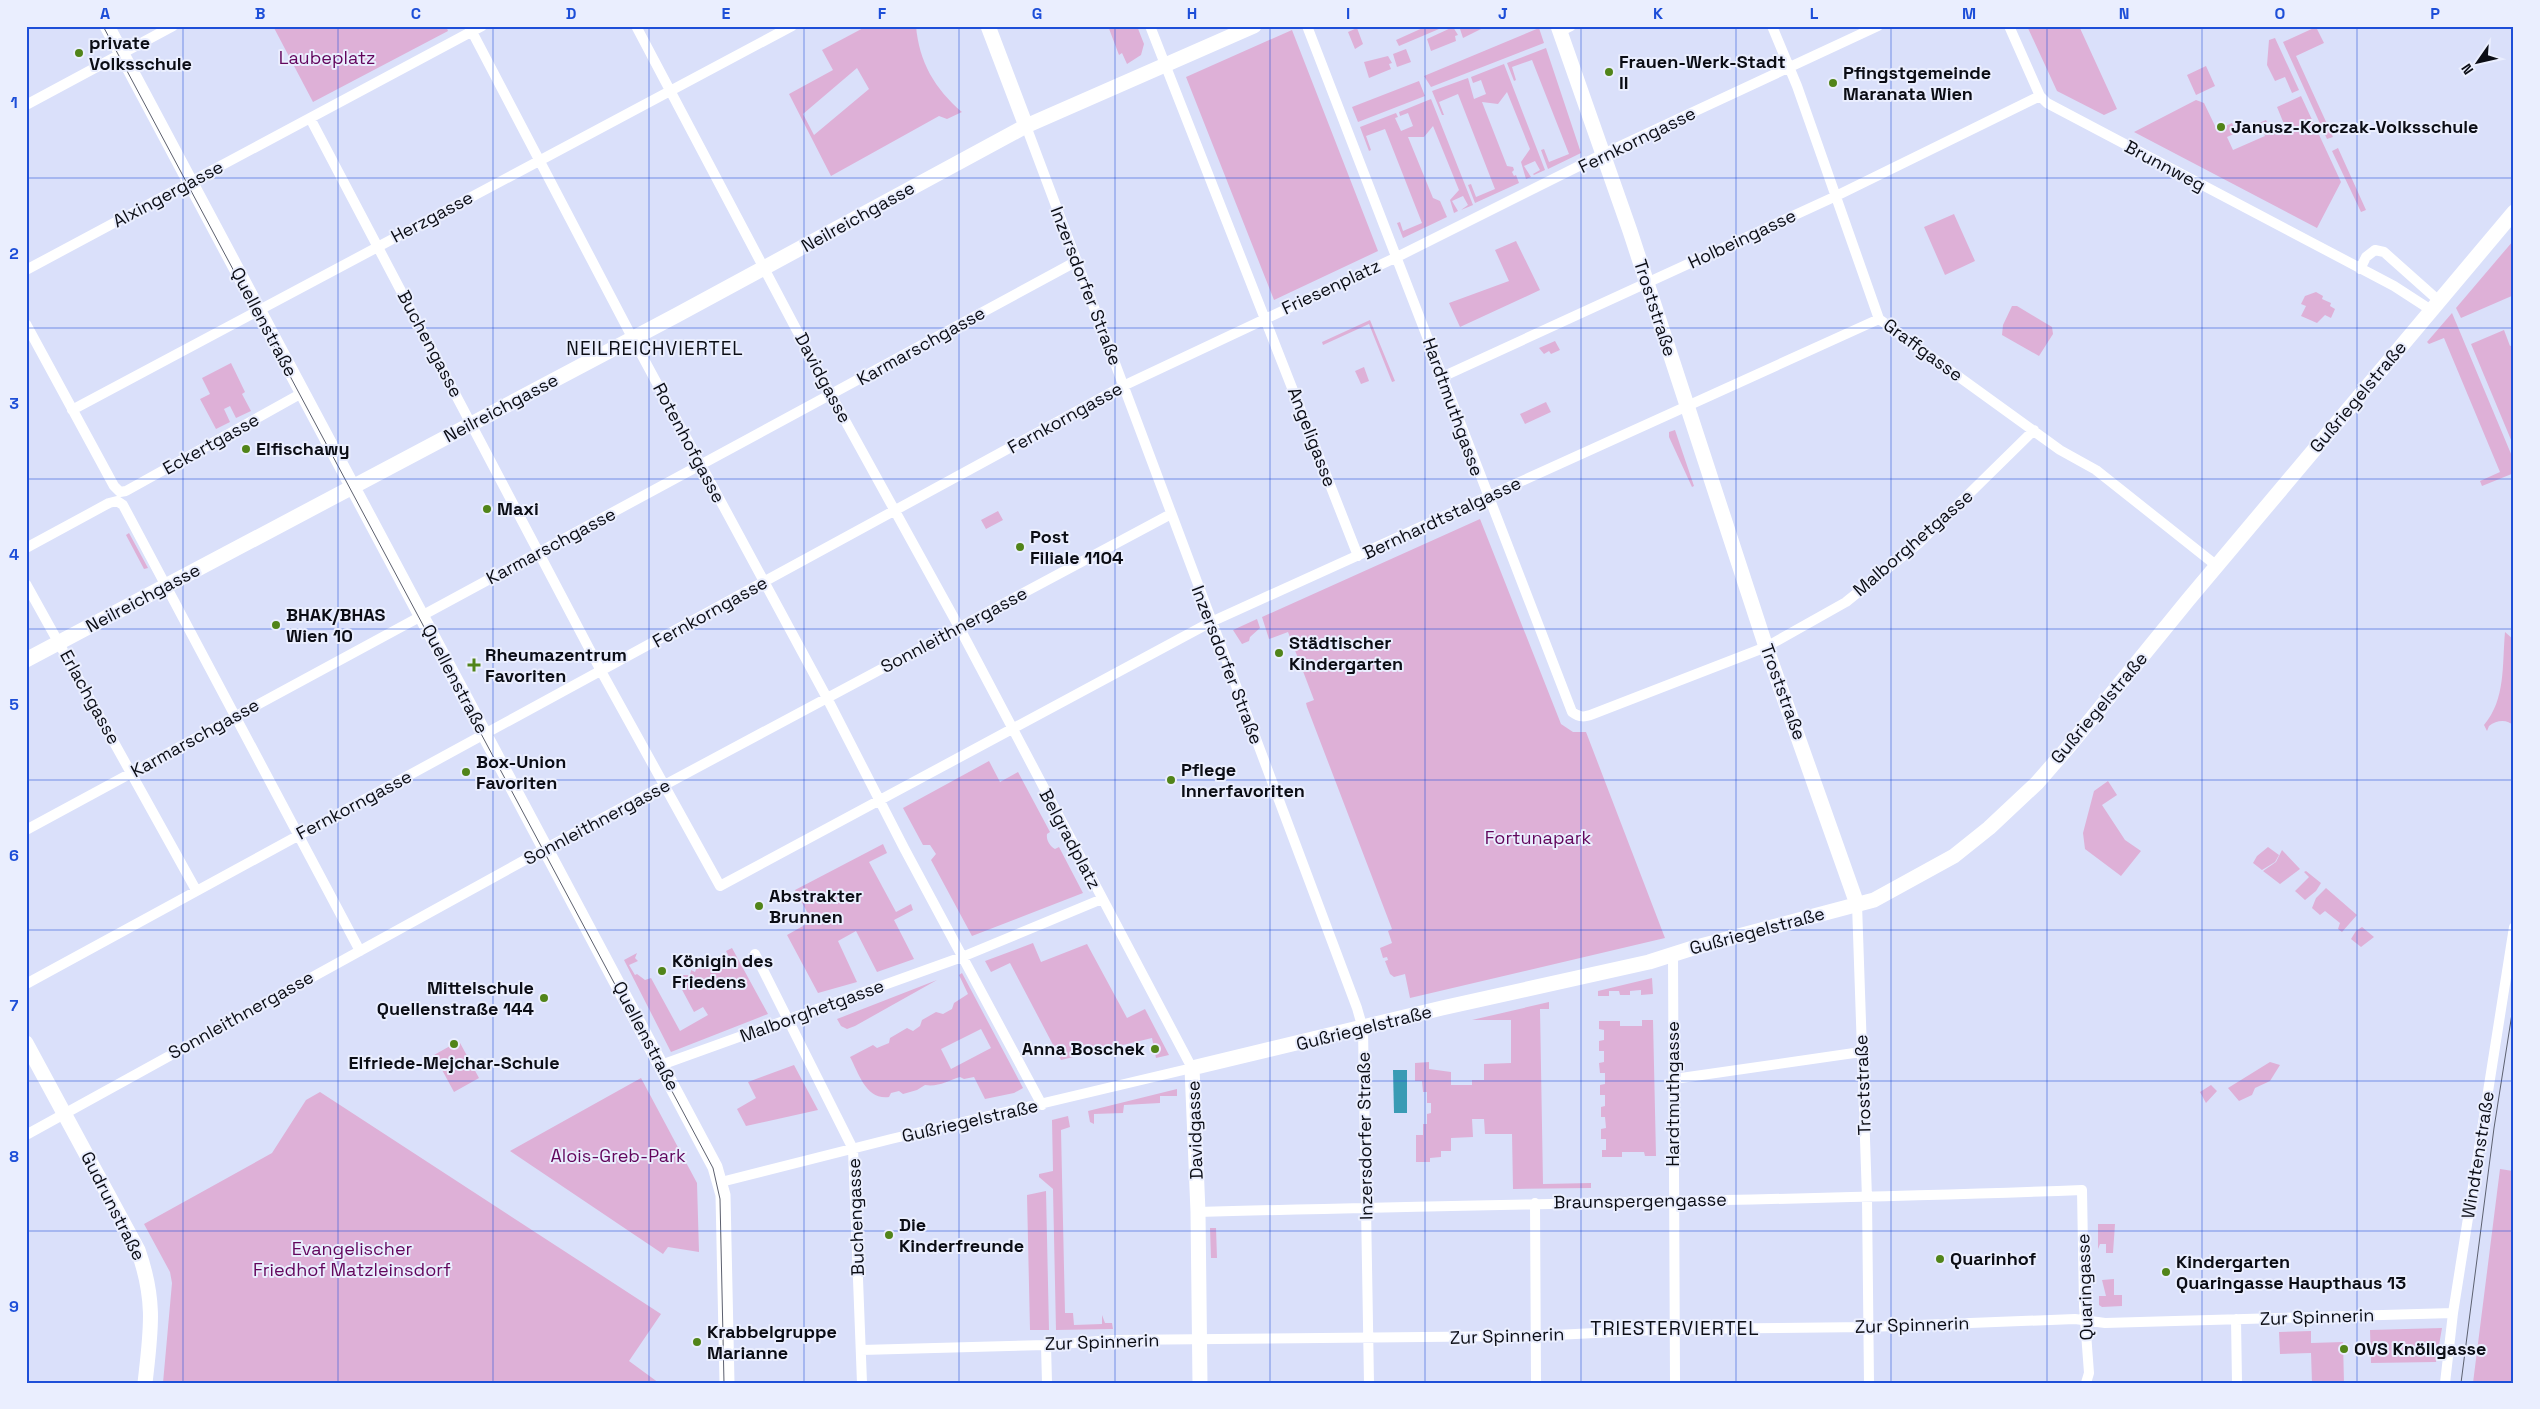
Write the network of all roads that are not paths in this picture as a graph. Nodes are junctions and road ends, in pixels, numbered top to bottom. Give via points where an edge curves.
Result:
1 (107, 26) edge
2 (173, 26) edge
3 (482, 26) edge
4 (636, 26) edge
5 (792, 26) edge
6 (988, 26) edge
7 (1150, 26) edge
8 (1254, 26) edge
9 (1307, 26) edge
10 (1772, 26) edge
11 (1878, 26) edge
12 (2009, 26) edge
13 (1563, 28) edge
14 (471, 29) edge
15 (121, 53) junction
16 (1165, 67) junction
17 (1789, 69) junction
18 (670, 91) junction
19 (2040, 96) junction
20 (26, 105) edge
21 (311, 120) junction
22 (1026, 126) junction
23 (1603, 154) junction
24 (539, 161) junction
25 (190, 181) junction
26 (1834, 197) junction
27 (2514, 212) edge
28 (378, 246) junction
29 (1397, 257) junction
30 (1077, 261) junction
31 (765, 267) junction
32 (26, 270) edge
33 (2360, 270) junction
34 (1647, 282) junction
35 (2435, 306) junction
36 (259, 312) junction
37 (1265, 318) junction
38 (1879, 319) junction
39 (26, 324) edge
40 (633, 339) junction
41 (1442, 377) junction
42 (1123, 386) junction
43 (302, 394) junction
44 (831, 396) junction
45 (1688, 408) junction
46 (72, 410) junction
47 (471, 424) junction
48 (2034, 430) junction
49 (701, 466) junction
50 (353, 488) junction
51 (118, 497) junction
52 (1487, 497) junction
53 (893, 511) junction
54 (1171, 514) junction
55 (26, 548) edge
56 (538, 552) junction
57 (1358, 556) junction
58 (2217, 566) junction
59 (764, 582) junction
60 (26, 584) edge
61 (166, 586) junction
62 (422, 615) junction
63 (1211, 622) junction
64 (958, 627) junction
65 (59, 643) junction
66 (1766, 647) junction
67 (26, 660) edge
68 (601, 671) junction
69 (827, 698) junction
70 (234, 716) junction
71 (1584, 717) joint
72 (1012, 729) junction
73 (485, 735) junction
74 (132, 773) junction
75 (664, 786) junction
76 (879, 801) junction
77 (26, 830) edge
78 (298, 835) junction
79 (546, 849) junction
80 (196, 890) junction
81 (1102, 899) junction
82 (1857, 904) junction
83 (2514, 927) edge
84 (360, 951) junction
85 (755, 954) dead end
86 (1673, 955) junction
87 (962, 957) junction
88 (26, 984) edge
89 (788, 1020) junction
90 (1363, 1029) junction
91 (26, 1043) edge
92 (1861, 1052) junction
93 (661, 1065) junction
94 (1192, 1068) junction
95 (1674, 1079) junction
96 (1042, 1105) junction
97 (65, 1113) junction
98 (26, 1135) edge
99 (853, 1149) junction
100 (720, 1182) junction
101 (2082, 1190) joint
102 (1867, 1198) junction
103 (1672, 1200) junction
104 (1535, 1203) junction
105 (1367, 1207) junction
106 (1198, 1212) junction
107 (2453, 1313) junction
108 (2236, 1319) junction
109 (2085, 1320) junction
110 (1868, 1327) junction
111 (1674, 1329) junction
112 (1536, 1336) junction
113 (1200, 1339) junction
114 (1369, 1339) junction
115 (1046, 1344) junction
116 (861, 1350) junction
117 (145, 1383) edge
118 (727, 1383) edge
119 (862, 1383) edge
120 (1047, 1383) edge
121 (1200, 1383) edge
122 (1369, 1383) edge
123 (1536, 1383) edge
124 (1675, 1383) edge
125 (1869, 1383) edge
126 (2086, 1383) edge
127 (2237, 1383) edge
128 (2445, 1383) edge

1 - 15 street, Quellenstraße
2 - 15 street
3 - 14 street
4 - 18 street, Davidgasse
5 - 18 street, Herzgasse
6 - 22 street, Inzersdorfer Straße
7 - 16 street
8 - 16 street
9 - 29 street, Friesenplatz
10 - 17 street, Graffgasse
11 - 17 street, Fernkorngasse
12 - 19 street
13 - 23 street, Troststraße
14 - 21 street
14 - 24 street, Rotenhofgasse
15 - 20 street
15 - 25 street, Quellenstraße
16 - 22 street, Neilreichgasse
16 - 37 street, Friesenplatz
17 - 23 street, Fernkorngasse
17 - 26 street, Graffgasse
18 - 24 street, Herzgasse
18 - 31 street, Davidgasse
19 - 26 street, Holbeingasse
19 - 33 street, Brunnweg via 2047,103
21 - 25 street, Alxingergasse
21 - 28 street, Buchengasse
22 - 30 street, Inzersdorfer Straße
22 - 31 street, Neilreichgasse
23 - 29 street, Fernkorngasse
23 - 34 street, Troststraße
24 - 28 street, Herzgasse
24 - 40 street, Rotenhofgasse
25 - 32 street, Alxingergasse
25 - 36 street, Quellenstraße
26 - 34 street, Holbeingasse
26 - 38 street, Graffgasse
27 - 35 street, Gußriegelstraße
28 - 36 street, Herzgasse
28 - 47 street, Buchengasse
29 - 37 street, Friesenplatz
29 - 41 street, Hardtmuthgasse
30 - 42 street, Inzersdorfer Straße
30 - 44 street, Karmarschgasse
31 - 40 street, Neilreichgasse
31 - 44 street, Davidgasse
33 - 35 street, Brunnweg
33 - 35 street via 2366,257 2375,250 2384,252
34 - 41 street, Holbeingasse
34 - 45 street, Troststraße
35 - 58 street, Gußriegelstraße
36 - 43 street, Quellenstraße
36 - 46 street, Herzgasse
37 - 42 street, Fernkorngasse
37 - 57 street, Angeligasse
38 - 45 street, Bernhardtstalgasse
38 - 48 street, Graffgasse
39 - 46 street
40 - 47 street, Neilreichgasse
40 - 49 street, Rotenhofgasse
41 - 52 street, Hardtmuthgasse
42 - 53 street, Fernkorngasse
42 - 54 street, Inzersdorfer Straße
43 - 50 street, Quellenstraße
43 - 51 street, Eckertgasse
44 - 49 street, Karmarschgasse
44 - 53 street, Davidgasse
45 - 52 street, Bernhardtstalgasse
45 - 66 street, Troststraße
46 - 51 street
47 - 50 street, Neilreichgasse
47 - 56 street, Buchengasse
48 - 58 street, Graffgasse via 2060,450 2096,470
48 - 66 street, Malborghetgasse via 1905,555 1846,602
49 - 56 street, Karmarschgasse
49 - 59 street, Rotenhofgasse
50 - 61 street, Neilreichgasse
50 - 62 street, Quellenstraße
51 - 55 street, Eckertgasse
51 - 61 street
52 - 57 street, Bernhardtstalgasse
52 - 71 street, Hardtmuthgasse via 1572,712
53 - 59 street, Fernkorngasse
53 - 64 street, Davidgasse
54 - 63 street, Inzersdorfer Straße
54 - 64 street, Sonnleithnergasse
56 - 62 street, Karmarschgasse
56 - 68 street, Buchengasse
57 - 63 street, Bernhardtstalgasse
58 - 82 street, Gußriegelstraße via 2070,745 1990,828 1924,874 1874,900
59 - 68 street, Fernkorngasse
59 - 69 street, Rotenhofgasse
60 - 65 street, Erlachgasse
61 - 65 street, Neilreichgasse
61 - 70 street
62 - 70 street, Karmarschgasse
62 - 73 street, Quellenstraße
63 - 72 street, Bernhardtstalgasse
63 - 90 street, Inzersdorfer Straße
64 - 69 street, Sonnleithnergasse
64 - 72 street, Davidgasse
65 - 67 street, Neilreichgasse
65 - 74 street, Erlachgasse
66 - 71 street, Malborghetgasse
66 - 82 street, Troststraße
68 - 73 street, Fernkorngasse
68 - 75 street, Buchengasse
69 - 75 street, Sonnleithnergasse
69 - 76 street, Rotenhofgasse
70 - 74 street, Karmarschgasse
70 - 78 street
72 - 76 street
72 - 81 street, Belgradplatz
73 - 78 street, Fernkorngasse
73 - 79 street, Quellenstraße
74 - 77 street, Karmarschgasse
74 - 80 street, Erlachgasse
75 - 76 street, Buchengasse via 720,886
75 - 79 street, Sonnleithnergasse
76 - 87 street
78 - 80 street, Fernkorngasse
78 - 84 street
79 - 84 street, Sonnleithnergasse
79 - 93 street, Quellenstraße
80 - 88 street, Fernkorngasse
81 - 87 street, Belgradplatz
81 - 94 street, Davidgasse
82 - 86 street, Gußriegelstraße
82 - 92 street, Troststraße
83 - 107 street, Windtenstraße
84 - 97 street, Sonnleithnergasse
85 - 89 street, Buchengasse
86 - 90 street, Gußriegelstraße
86 - 95 street, Hardtmuthgasse
87 - 89 street, Malborghetgasse
87 - 96 street
89 - 93 street, Malborghetgasse
89 - 99 street, Buchengasse
90 - 94 street, Gußriegelstraße
90 - 105 street, Inzersdorfer Straße
91 - 97 street, Gudrunstraße
92 - 95 street
92 - 102 street, Troststraße
93 - 100 street, Quellenstraße
94 - 96 street, Gußriegelstraße
94 - 106 street, Davidgasse
95 - 103 street, Hardtmuthgasse
96 - 99 street, Gußriegelstraße
97 - 98 street, Sonnleithnergasse
97 - 117 street, Gudrunstraße via 146,1271 152,1319
99 - 100 street, Gußriegelstraße
99 - 116 street, Buchengasse
100 - 118 street, Quellenstraße
101 - 102 street, Braunspergengasse
101 - 109 street, Quaringasse
102 - 103 street, Braunspergengasse
102 - 110 street, Troststraße
103 - 104 street, Braunspergengasse
103 - 111 street, Hardtmuthgasse
104 - 105 street, Braunspergengasse
104 - 112 street
105 - 106 street, Braunspergengasse
105 - 114 street, Inzersdorfer Straße
106 - 113 street, Davidgasse
107 - 108 street, Zur Spinnerin
107 - 128 street, Windtenstraße
108 - 109 street, Zur Spinnerin
108 - 127 street
109 - 110 street, Zur Spinnerin
109 - 126 street, Quaringasse via 2089,1373
110 - 111 street, Zur Spinnerin
110 - 125 street, Troststraße
111 - 112 street, Zur Spinnerin
111 - 124 street, Hardtmuthgasse
112 - 114 street, Zur Spinnerin
112 - 123 street
113 - 114 street, Zur Spinnerin
113 - 115 street, Zur Spinnerin
113 - 121 street, Davidgasse
114 - 122 street, Inzersdorfer Straße
115 - 116 street, Zur Spinnerin
115 - 120 street
116 - 119 street, Buchengasse

